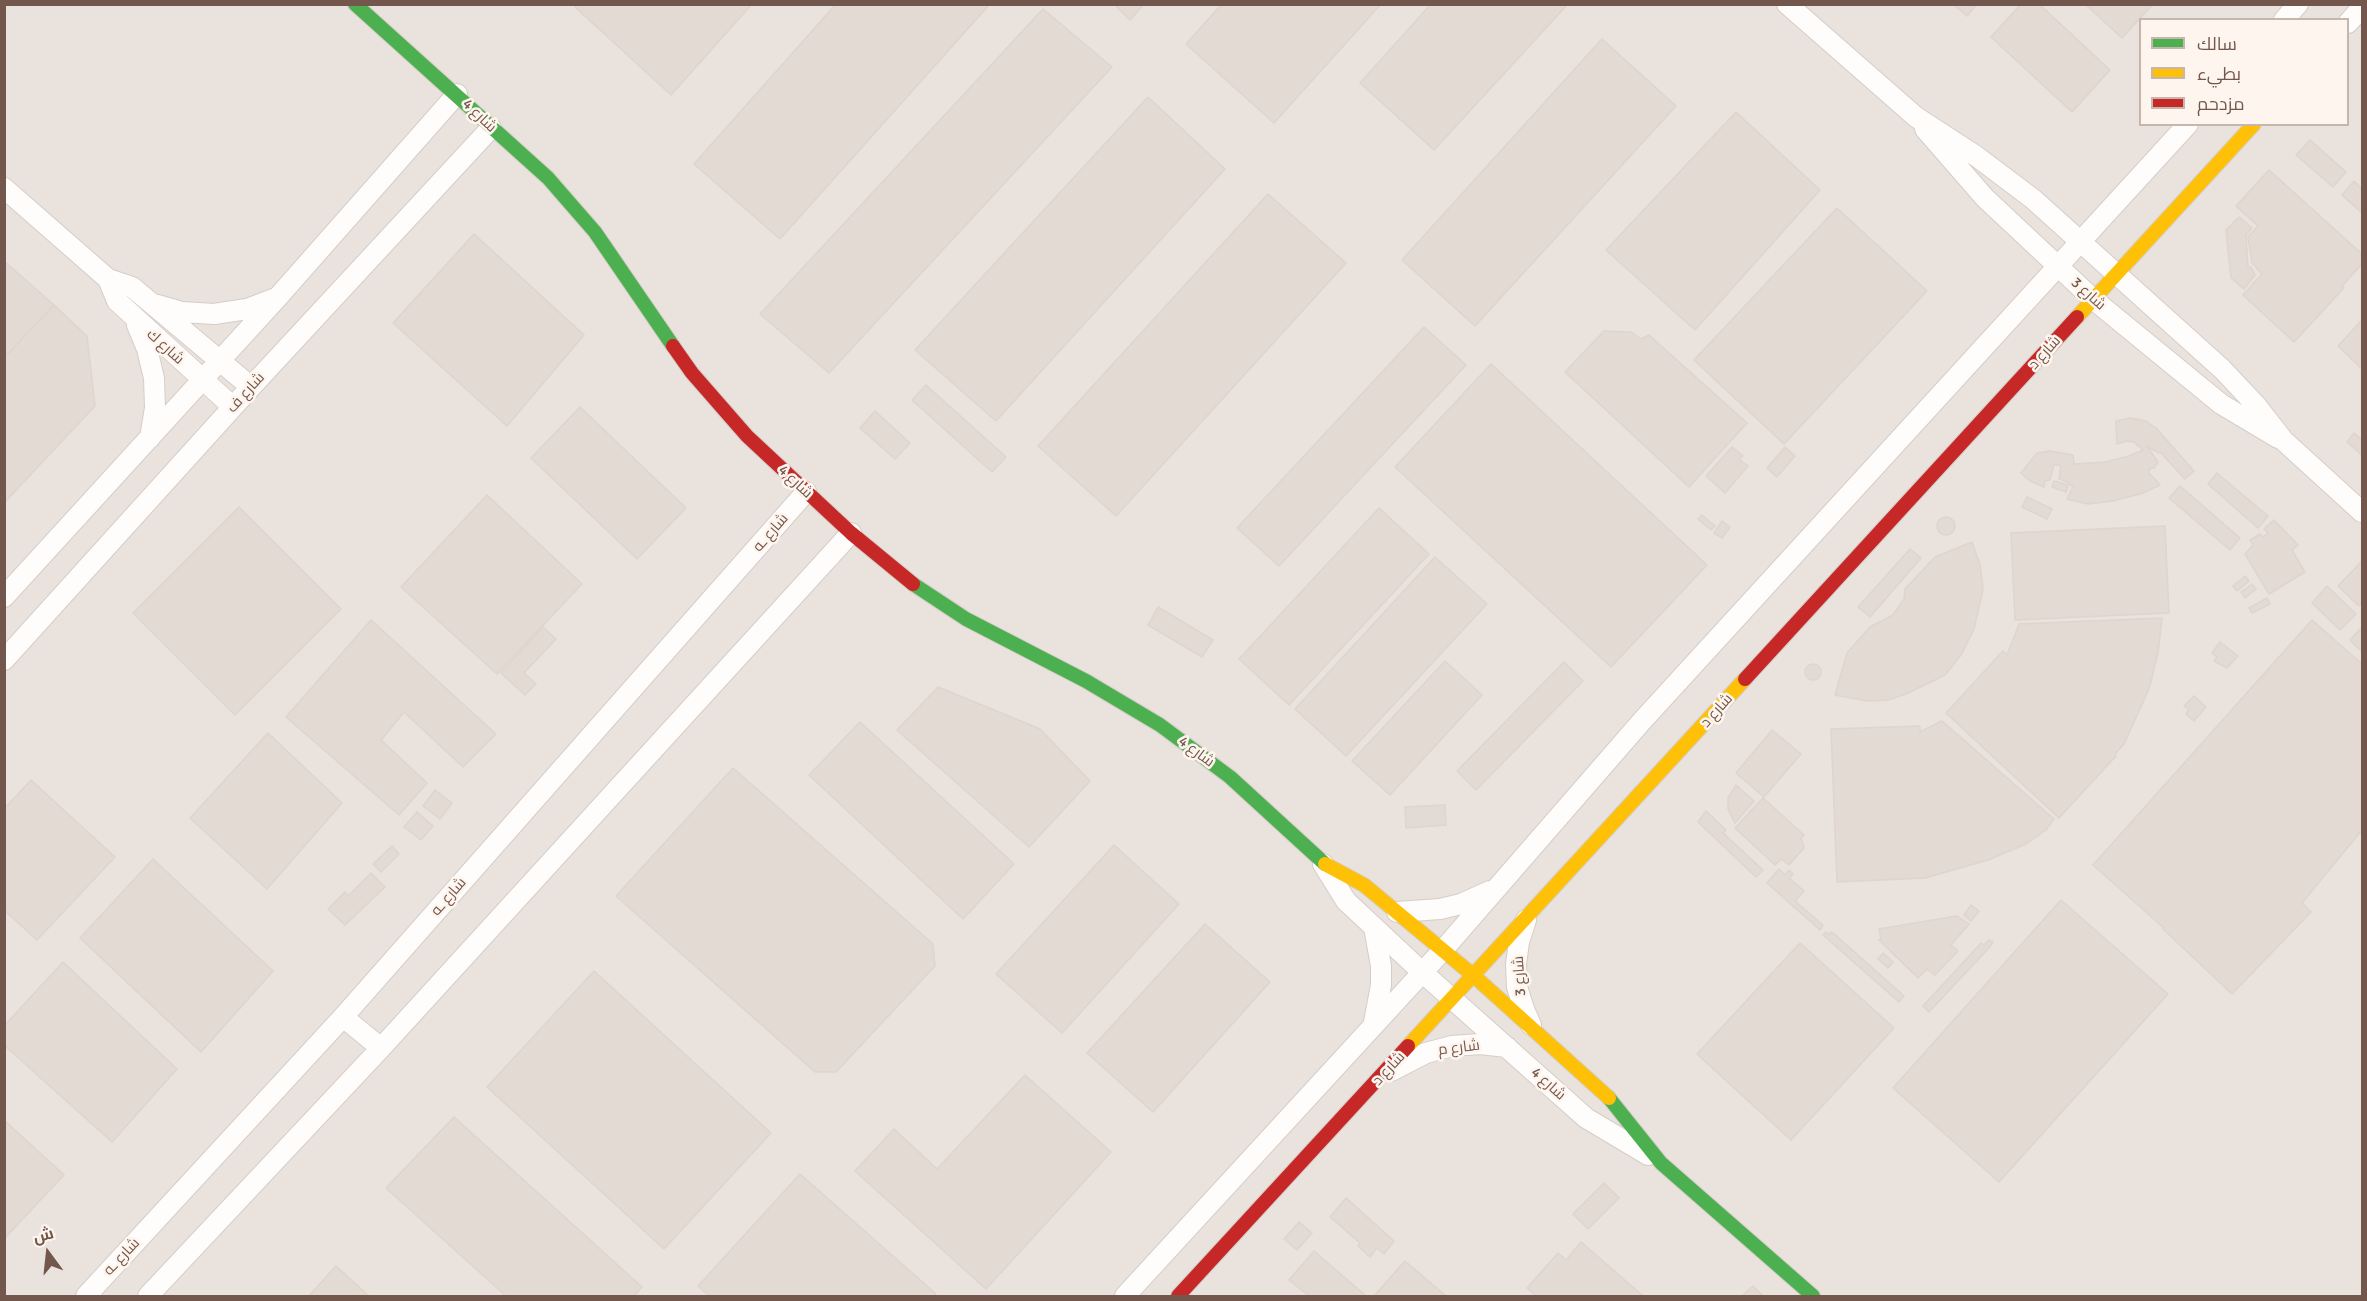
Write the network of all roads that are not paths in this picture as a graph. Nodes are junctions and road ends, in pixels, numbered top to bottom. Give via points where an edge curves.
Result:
1 (355, 4) edge
2 (1787, 4) edge
3 (2298, 4) edge
4 (2362, 6) edge
5 (2286, 18) edge
6 (2349, 22) edge
7 (457, 94) junction
8 (1916, 117) junction
9 (2186, 126) edge
10 (2252, 126) edge
11 (491, 128) junction
12 (4, 188) edge
13 (2080, 242) junction
14 (2058, 267) junction
15 (2117, 275) junction
16 (108, 279) junction
17 (278, 297) junction
18 (2094, 300) junction
19 (150, 302) junction
20 (135, 319) junction
21 (219, 360) junction
22 (201, 379) junction
23 (251, 387) junction
24 (233, 407) junction
25 (150, 438) junction
26 (2284, 441) junction
27 (806, 492) junction
28 (2362, 512) edge
29 (851, 533) junction
30 (4, 597) edge
31 (4, 660) edge
32 (1322, 862) junction
33 (1500, 885) junction
34 (1397, 912) junction
35 (1526, 920) junction
36 (1374, 927) junction
37 (1443, 950) junction
38 (1422, 972) junction
39 (1474, 976) junction
40 (1453, 999) junction
41 (343, 1017) junction
42 (1374, 1024) junction
43 (1534, 1030) junction
44 (1507, 1047) junction
45 (381, 1048) junction
46 (1381, 1077) junction
47 (1661, 1163) junction
48 (86, 1296) edge
49 (148, 1296) edge
50 (1125, 1296) edge
51 (1178, 1296) edge
52 (1813, 1296) edge

1 - 7 street, شارع 4
2 - 8 street, شارع 3
3 - 5 street
4 - 6 street
7 - 11 street, شارع 4
7 - 17 street
8 - 13 street, شارع 3 via 2004,177
8 - 14 street, شارع 3 via 1985,198
9 - 13 street
10 - 15 street, شارع د
11 - 23 street, شارع ف
11 - 27 street, شارع 4 via 548,178 595,232 692,373 747,436
12 - 16 street, شارع ك
13 - 14 street
13 - 15 street, شارع 3
14 - 18 street, شارع 3
14 - 33 street via 1650,712
15 - 18 street, شارع د
15 - 26 street, شارع 3 via 2222,369
16 - 19 street, شارع ك via 132,286
16 - 20 street, شارع ك via 117,301
17 - 19 street via 247,309 214,314 182,312
17 - 21 street
18 - 26 street, شارع 3 via 2221,404
18 - 35 street, شارع د
19 - 21 street, شارع ك
20 - 22 street, شارع ك
20 - 25 street via 154,378
21 - 22 street
21 - 23 street, شارع ك
22 - 24 street, شارع ك
22 - 25 street
23 - 24 street, شارع ف
24 - 31 street, شارع ف
25 - 30 street
26 - 28 street, شارع 3
27 - 29 street, شارع 4
27 - 41 street, شارع ـه
29 - 32 street, شارع 4 via 907,580 966,619 1086,681 1160,725 1230,777
29 - 45 street
32 - 34 street, شارع 4 via 1364,885
32 - 36 street, شارع 4 via 1346,901
33 - 34 street via 1461,904
33 - 37 street
34 - 37 street, شارع 4
35 - 39 street, شارع د
35 - 43 street, شارع 3 via 1516,964 1517,987
36 - 38 street, شارع 4
36 - 42 street via 1381,976
37 - 38 street
37 - 39 street, شارع 4
38 - 40 street, شارع 4
38 - 42 street
39 - 40 street, شارع د
39 - 43 street, شارع 4
40 - 44 street, شارع 4
40 - 46 street, شارع د
41 - 45 street
41 - 48 street, شارع ـه
42 - 50 street
43 - 47 street, شارع 4 via 1605,1093
44 - 46 street, شارع م via 1452,1046 1426,1053
44 - 47 street, شارع 4 via 1586,1118
45 - 49 street
46 - 51 street, شارع د
47 - 52 street, شارع 4

